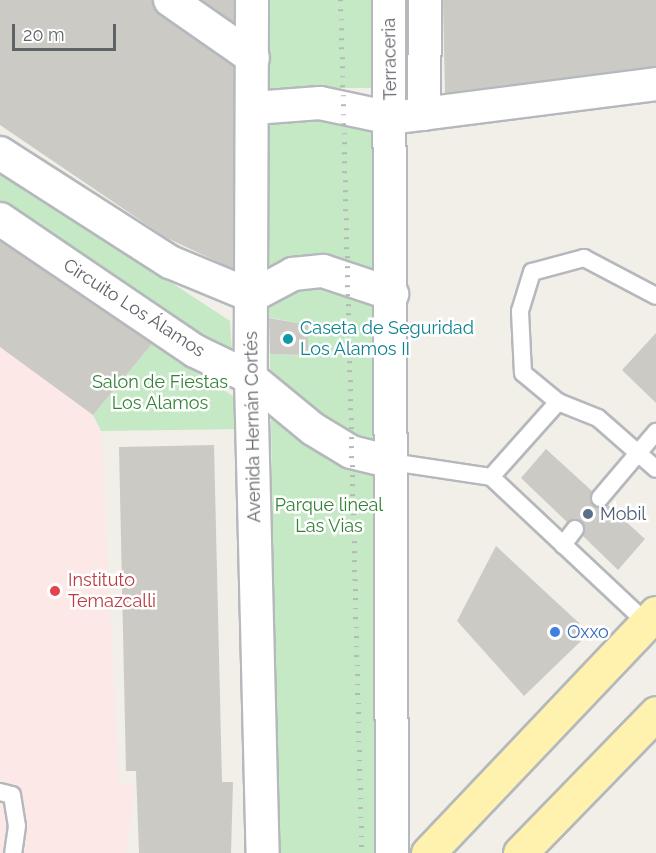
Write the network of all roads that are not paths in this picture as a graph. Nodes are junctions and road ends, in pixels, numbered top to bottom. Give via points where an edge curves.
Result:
1 (170, 0) edge
2 (252, 0) edge
3 (389, 0) edge
4 (425, 0) edge
5 (253, 58) junction
6 (656, 84) edge
7 (255, 108) junction
8 (424, 114) junction
9 (391, 118) junction
10 (0, 153) edge
11 (0, 219) edge
12 (392, 294) junction
13 (252, 296) junction
14 (656, 296) edge
15 (251, 378) junction
16 (558, 402) junction
17 (656, 432) edge
18 (638, 453) junction
19 (392, 462) junction
20 (656, 469) edge
21 (491, 477) junction
22 (600, 498) dead end
23 (575, 529) dead end
24 (563, 545) junction
25 (653, 623) edge
26 (656, 713) edge
27 (0, 792) edge
28 (14, 853) edge
29 (263, 853) edge
30 (392, 853) edge
31 (428, 853) edge
32 (520, 853) edge

1 - 5 street
2 - 5 street, Avenida Hernán Cortés
3 - 9 street, Terraceria
4 - 8 street
5 - 7 street, Avenida Hernán Cortés
6 - 8 street
7 - 9 street via 320,104
7 - 13 street, Avenida Hernán Cortés
8 - 9 street
9 - 12 street
10 - 13 street via 170,262
11 - 15 street, Circuito Los Álamos via 195,351
12 - 13 street via 323,271 293,274
12 - 19 street
13 - 15 street, Avenida Hernán Cortés
14 - 16 lane via 584,258 532,272 520,310 523,373
15 - 19 street, Circuito Los Álamos via 313,429 351,452
15 - 29 street, Avenida Hernán Cortés
16 - 18 lane via 597,418
16 - 21 lane
17 - 18 lane
18 - 20 lane
18 - 22 lane
19 - 21 lane
19 - 30 street
21 - 24 lane
23 - 24 lane
24 - 25 lane
25 - 31 main road
26 - 32 main road
27 - 28 lane via 12,795 17,826

